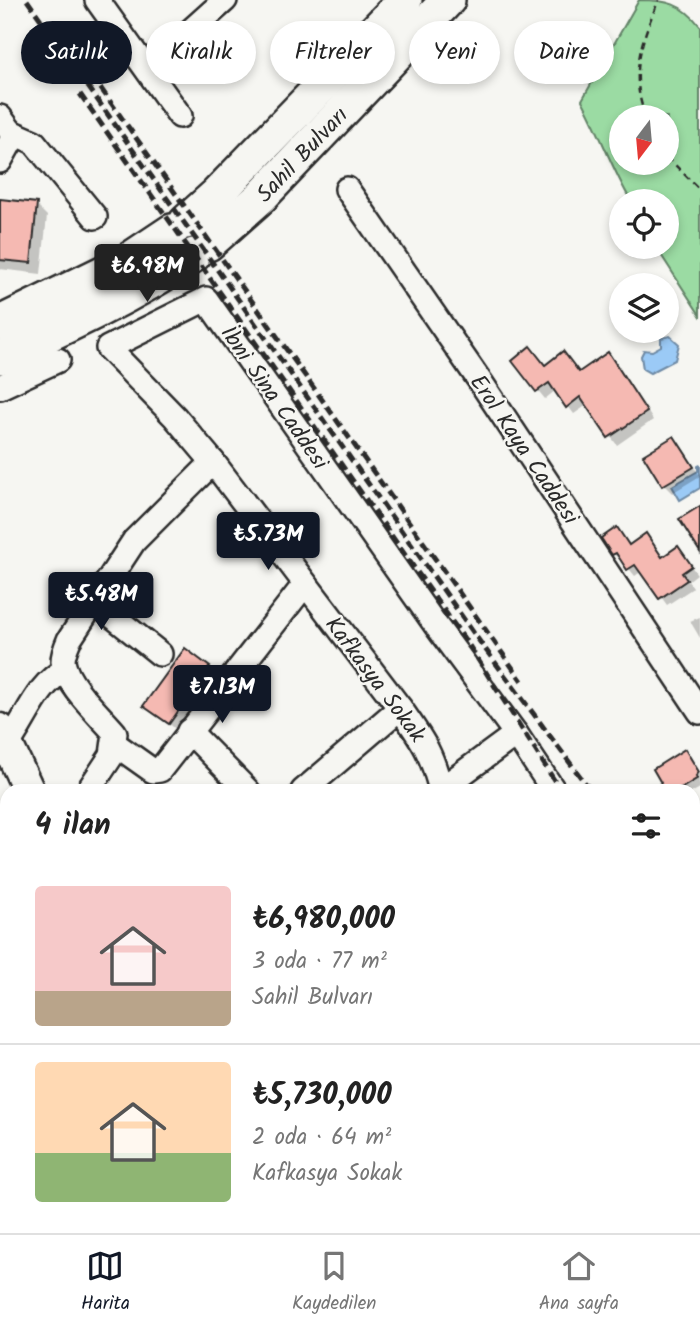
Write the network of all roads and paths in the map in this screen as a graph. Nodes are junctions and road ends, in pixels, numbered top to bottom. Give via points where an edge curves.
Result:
1 (97, 0) edge
2 (225, 0) edge
3 (405, 0) edge
4 (448, 0) edge
5 (659, 0) edge
6 (202, 21) edge
7 (642, 105) edge
8 (180, 116) dead end
9 (6, 125) edge
10 (0, 161) edge
11 (679, 168) edge
12 (347, 189) dead end
13 (700, 190) edge
14 (95, 217) dead end
15 (190, 238) junction
16 (0, 323) edge
17 (108, 348) joint
18 (0, 357) edge
19 (58, 360) dead end
20 (0, 387) edge
21 (213, 462) junction
22 (305, 584) junction
23 (95, 602) junction
24 (160, 654) dead end
25 (65, 670) junction
26 (400, 708) junction
27 (700, 712) edge
28 (189, 731) junction
29 (516, 734) junction
30 (115, 744) junction
31 (4, 761) edge
32 (23, 784) edge
33 (93, 784) edge
34 (241, 784) edge
35 (311, 784) edge
36 (439, 784) edge
37 (448, 784) edge
38 (549, 784) edge

1 - 8 street
2 - 6 street
3 - 15 highway, Sahil Bulvarı via 216,194
4 - 15 highway, Sahil Bulvarı via 261,197
5 - 7 path via 638,56
9 - 10 street via 14,136
9 - 14 street via 34,142
11 - 13 path
12 - 27 street, Erol Kaya Caddesi
15 - 16 highway, Sahil Bulvarı via 127,261
15 - 18 highway, Sahil Bulvarı via 168,273
17 - 21 street, Kafkasya Sokak
17 - 29 street, İbni Sina Caddesi via 206,299
19 - 20 street
21 - 22 street, Kafkasya Sokak
21 - 23 street via 134,541
22 - 26 street, Kafkasya Sokak
22 - 28 street
23 - 24 street
23 - 25 street via 69,640 63,658
25 - 30 street via 115,733
25 - 31 street via 43,688
26 - 35 street
26 - 36 street, Kafkasya Sokak via 429,750
28 - 30 street via 160,770 153,772
28 - 34 street
29 - 37 street
29 - 38 street, İbni Sina Caddesi
30 - 33 street
31 - 32 main road

